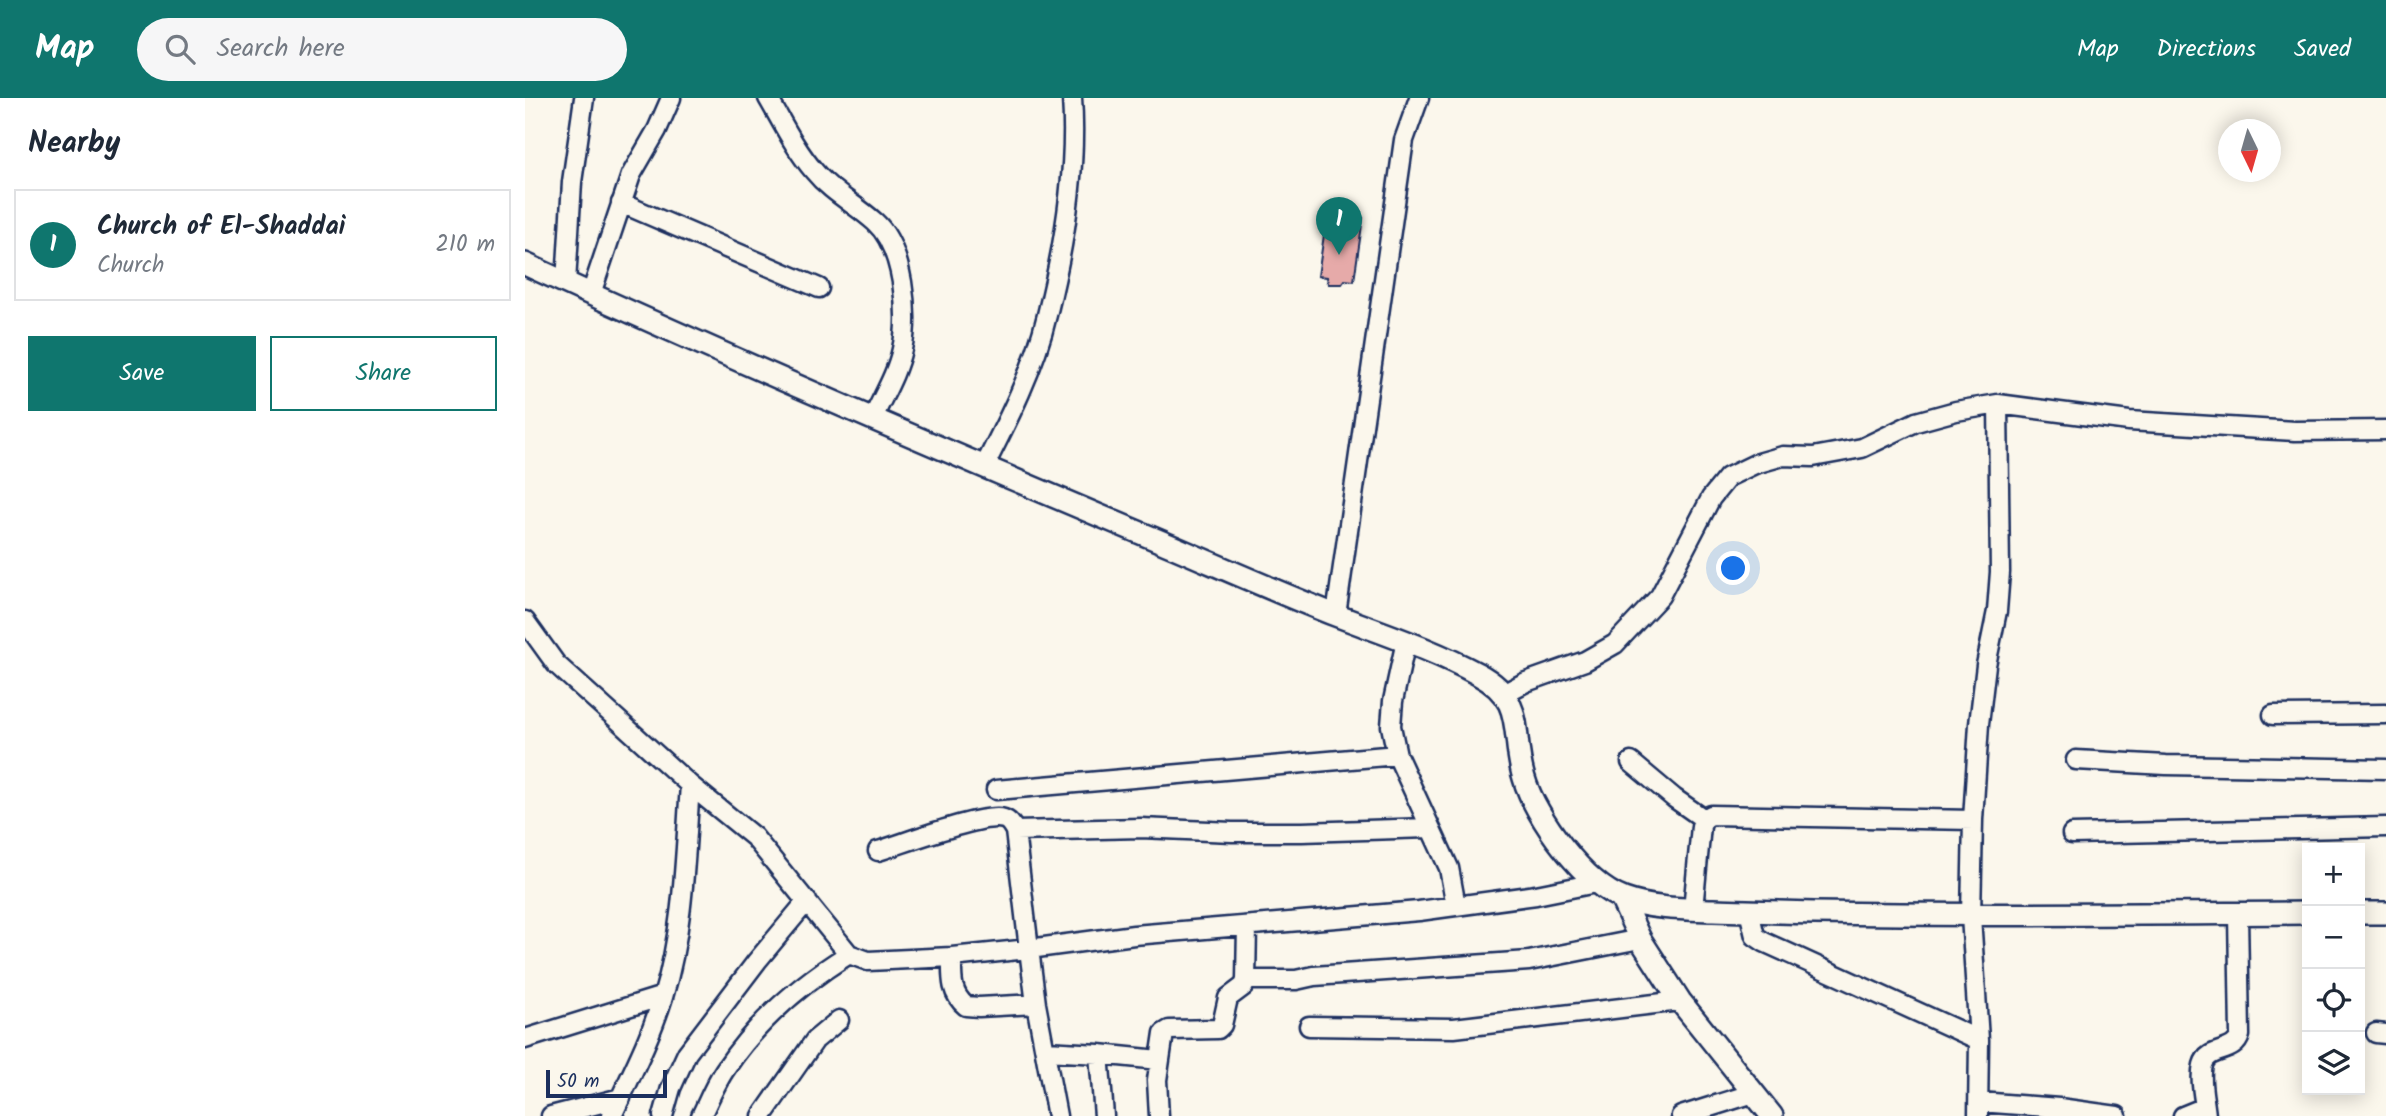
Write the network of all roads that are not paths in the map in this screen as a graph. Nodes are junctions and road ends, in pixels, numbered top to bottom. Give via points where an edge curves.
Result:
1 (584, 98) edge
2 (671, 98) edge
3 (768, 98) edge
4 (1072, 98) edge
5 (1419, 98) edge
6 (621, 203) junction
7 (525, 264) edge
8 (566, 283) junction
9 (819, 288) dead end
10 (591, 294) junction
11 (1998, 404) junction
12 (873, 418) junction
13 (2386, 430) edge
14 (984, 467) junction
15 (1336, 615) junction
16 (525, 621) edge
17 (1406, 641) junction
18 (1505, 693) junction
19 (2386, 714) edge
20 (2273, 715) dead end
21 (1397, 755) junction
22 (2076, 760) dead end
23 (1631, 762) dead end
24 (2386, 769) edge
25 (690, 785) junction
26 (996, 790) dead end
27 (1704, 819) junction
28 (1973, 820) junction
29 (2386, 827) edge
30 (1429, 828) junction
31 (1015, 831) junction
32 (2072, 834) dead end
33 (878, 851) dead end
34 (1596, 883) junction
35 (1621, 898) junction
36 (807, 901) junction
37 (1456, 906) junction
38 (1693, 909) junction
39 (1749, 911) junction
40 (2302, 913) edge
41 (2365, 913) edge
42 (2386, 913) edge
43 (2238, 914) junction
44 (1971, 916) junction
45 (1247, 926) junction
46 (1640, 939) junction
47 (1029, 949) junction
48 (849, 954) junction
49 (952, 957) junction
50 (1246, 980) junction
51 (663, 996) junction
52 (1680, 1001) junction
53 (1036, 1004) junction
54 (839, 1020) dead end
55 (1309, 1026) dead end
56 (525, 1039) edge
57 (1979, 1040) junction
58 (1046, 1051) junction
59 (1099, 1054) junction
60 (1160, 1060) junction
61 (1754, 1093) junction
62 (621, 1098) junction
63 (1979, 1109) edge
64 (2206, 1111) edge
65 (551, 1116) edge
66 (613, 1116) edge
67 (663, 1116) edge
68 (701, 1116) edge
69 (762, 1116) edge
70 (1057, 1116) edge
71 (1104, 1116) edge
72 (1159, 1116) edge
73 (1681, 1116) edge
74 (1772, 1116) edge
75 (2117, 1116) edge
76 (2183, 1116) edge

1 - 8 street via 572,183
2 - 6 street
3 - 12 street via 814,171 840,197 877,223 899,267 904,340
4 - 14 street via 1071,173 1047,316 1011,412
5 - 15 street via 1404,140
6 - 9 street
6 - 10 street
7 - 8 street
8 - 10 street
10 - 12 street
11 - 13 street via 2129,421 2295,431
11 - 18 street via 1916,422 1862,448 1813,457 1783,456 1728,477 1711,498 1660,596 1615,644
11 - 28 street via 2000,572 1979,724
12 - 14 street
14 - 15 street
15 - 17 street
16 - 25 street via 556,664
17 - 18 street via 1477,673
17 - 21 street via 1391,726
18 - 34 street via 1531,800
19 - 20 street
21 - 26 street
21 - 30 street
22 - 24 street
23 - 27 street
25 - 36 street via 754,837
25 - 51 street via 682,911
27 - 28 street via 1718,814
27 - 38 street
28 - 44 street
29 - 32 street
30 - 31 street
30 - 37 street via 1449,868
31 - 33 street via 1010,822 990,818
31 - 47 street
34 - 35 street
34 - 37 street
35 - 38 street
35 - 46 street
36 - 48 street
36 - 67 street via 687,1053
37 - 45 street
38 - 39 street
39 - 44 street
39 - 57 street via 1755,936 1764,942
40 - 43 street
41 - 42 street
43 - 44 street
43 - 64 street via 2240,1035 2232,1048 2204,1061
44 - 57 street
45 - 47 street
45 - 50 street
46 - 50 street via 1529,961
46 - 52 street
47 - 49 street
47 - 53 street
48 - 49 street via 868,961
48 - 68 street via 798,989 756,1031 725,1068
49 - 53 street via 952,985 966,1006
50 - 60 street via 1229,998 1218,1029 1164,1033
51 - 56 street
51 - 62 street
52 - 55 street via 1454,1028
52 - 61 street
53 - 58 street
54 - 69 street via 815,1040
57 - 63 street
58 - 59 street
58 - 70 street
59 - 60 street
59 - 71 street
60 - 72 street
61 - 73 street
61 - 74 street
62 - 65 street
62 - 66 street
63 - 75 street via 2059,1108
64 - 76 street

